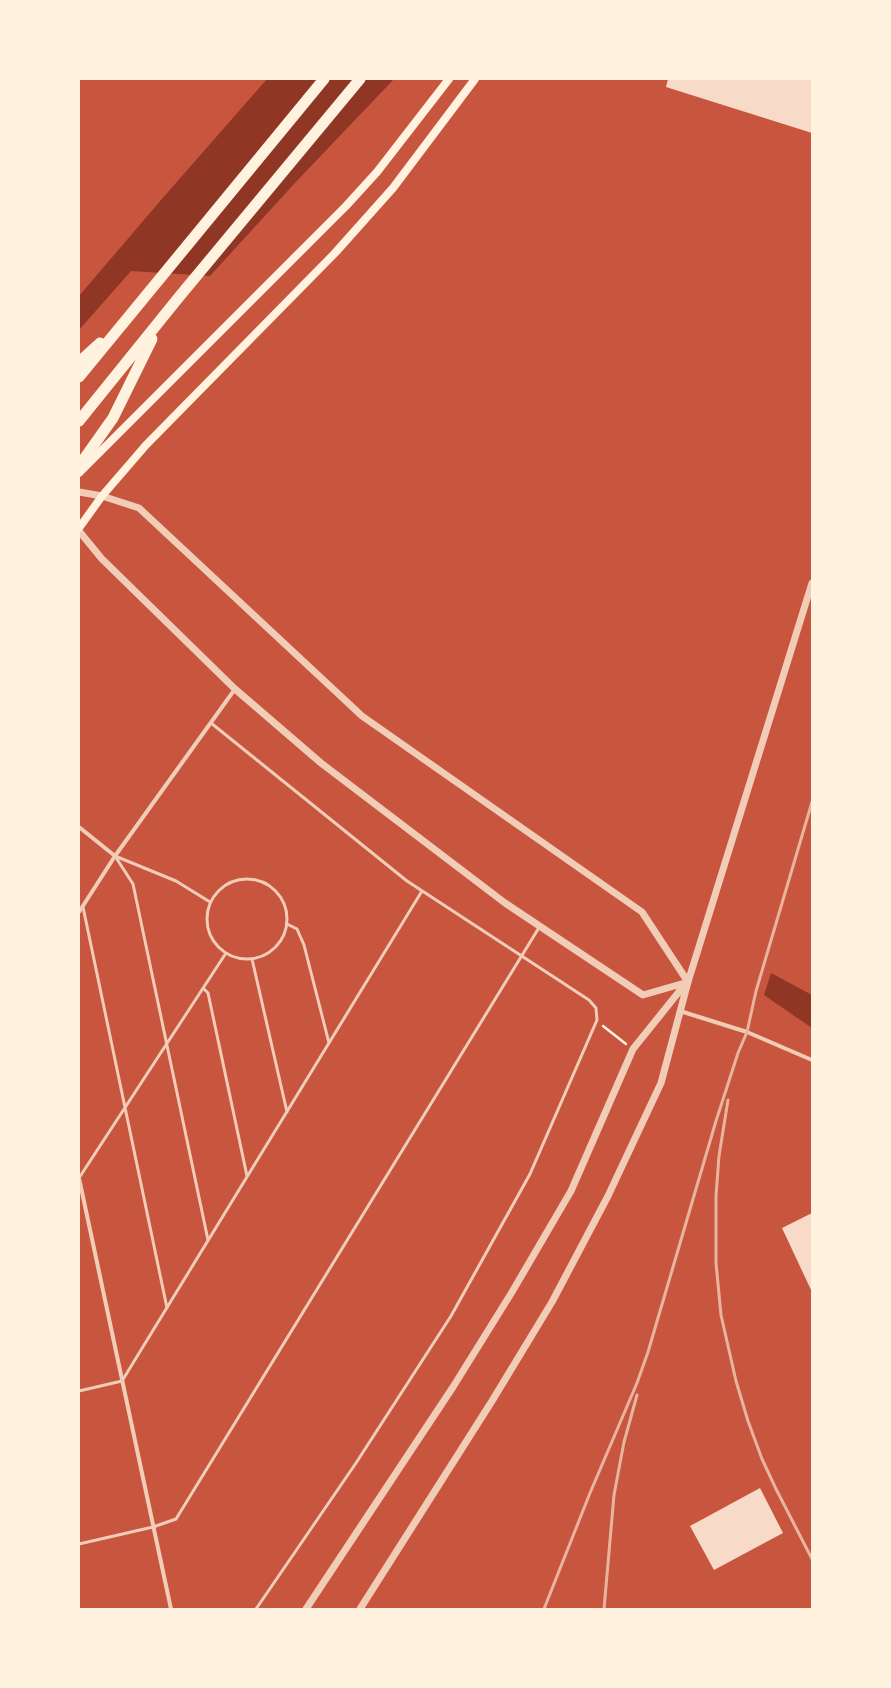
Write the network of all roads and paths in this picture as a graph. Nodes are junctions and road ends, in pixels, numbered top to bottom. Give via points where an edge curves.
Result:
1 (324, 79) edge
2 (360, 79) edge
3 (449, 79) edge
4 (475, 79) edge
5 (127, 318) junction
6 (161, 320) junction
7 (79, 362) edge
8 (79, 377) edge
9 (79, 422) edge
10 (79, 466) edge
11 (79, 473) edge
12 (79, 492) edge
13 (102, 496) junction
14 (79, 528) edge
15 (79, 531) edge
16 (812, 583) edge
17 (235, 689) junction
18 (211, 723) junction
19 (79, 827) edge
20 (115, 856) junction
21 (422, 891) junction
22 (210, 902) junction
23 (83, 906) junction
24 (79, 912) edge
25 (287, 924) junction
26 (540, 926) junction
27 (226, 953) junction
28 (521, 957) junction
29 (252, 959) junction
30 (688, 982) junction
31 (203, 988) junction
32 (680, 1010) junction
33 (597, 1020) junction
34 (329, 1043) junction
35 (167, 1044) junction
36 (632, 1049) junction
37 (812, 1060) edge
38 (125, 1108) junction
39 (287, 1112) junction
40 (247, 1176) junction
41 (79, 1178) edge
42 (81, 1198) edge
43 (208, 1240) junction
44 (167, 1308) junction
45 (122, 1381) junction
46 (79, 1391) edge
47 (153, 1527) junction
48 (79, 1544) edge
49 (171, 1609) edge
50 (256, 1609) edge
51 (306, 1609) edge
52 (360, 1609) edge

1 - 5 highway
2 - 6 highway
3 - 11 main road via 382,166 346,206
4 - 13 main road via 393,188 346,241 146,445
5 - 7 highway
5 - 8 highway
6 - 9 highway
6 - 10 highway via 113,418
12 - 13 street
13 - 14 main road
13 - 30 street via 139,508 362,716 642,912
15 - 17 street via 102,559
16 - 30 street
17 - 18 street
17 - 26 street via 321,763 505,903
18 - 20 street
18 - 21 lane
19 - 20 street
20 - 22 lane via 176,881
20 - 23 street
20 - 35 lane via 134,884
21 - 28 lane
21 - 34 lane
22 - 25 lane via 218,890 229,882 242,878 256,879 278,892 285,903
22 - 27 lane via 207,915 208,929 213,941
23 - 24 street
23 - 38 lane
25 - 29 lane via 282,941 261,958
25 - 34 lane via 297,929 304,945
26 - 28 lane
26 - 30 street via 643,995
27 - 29 lane via 234,958
27 - 31 lane
28 - 33 lane via 589,1000 596,1008
28 - 47 lane via 176,1519
29 - 39 lane
30 - 32 street
30 - 36 street
31 - 35 lane
31 - 40 lane via 208,994
32 - 37 street via 747,1032
32 - 52 street via 661,1083 608,1196 555,1295 492,1401
33 - 36 path
33 - 50 lane via 530,1174 451,1316 356,1463
34 - 39 lane
35 - 38 lane
35 - 43 lane
36 - 51 street via 571,1190 516,1286 453,1387
38 - 41 lane
38 - 44 lane
39 - 40 lane
40 - 43 lane
41 - 42 street
42 - 45 street
43 - 44 lane
44 - 45 lane
45 - 46 lane
45 - 47 street
47 - 48 lane
47 - 49 street

